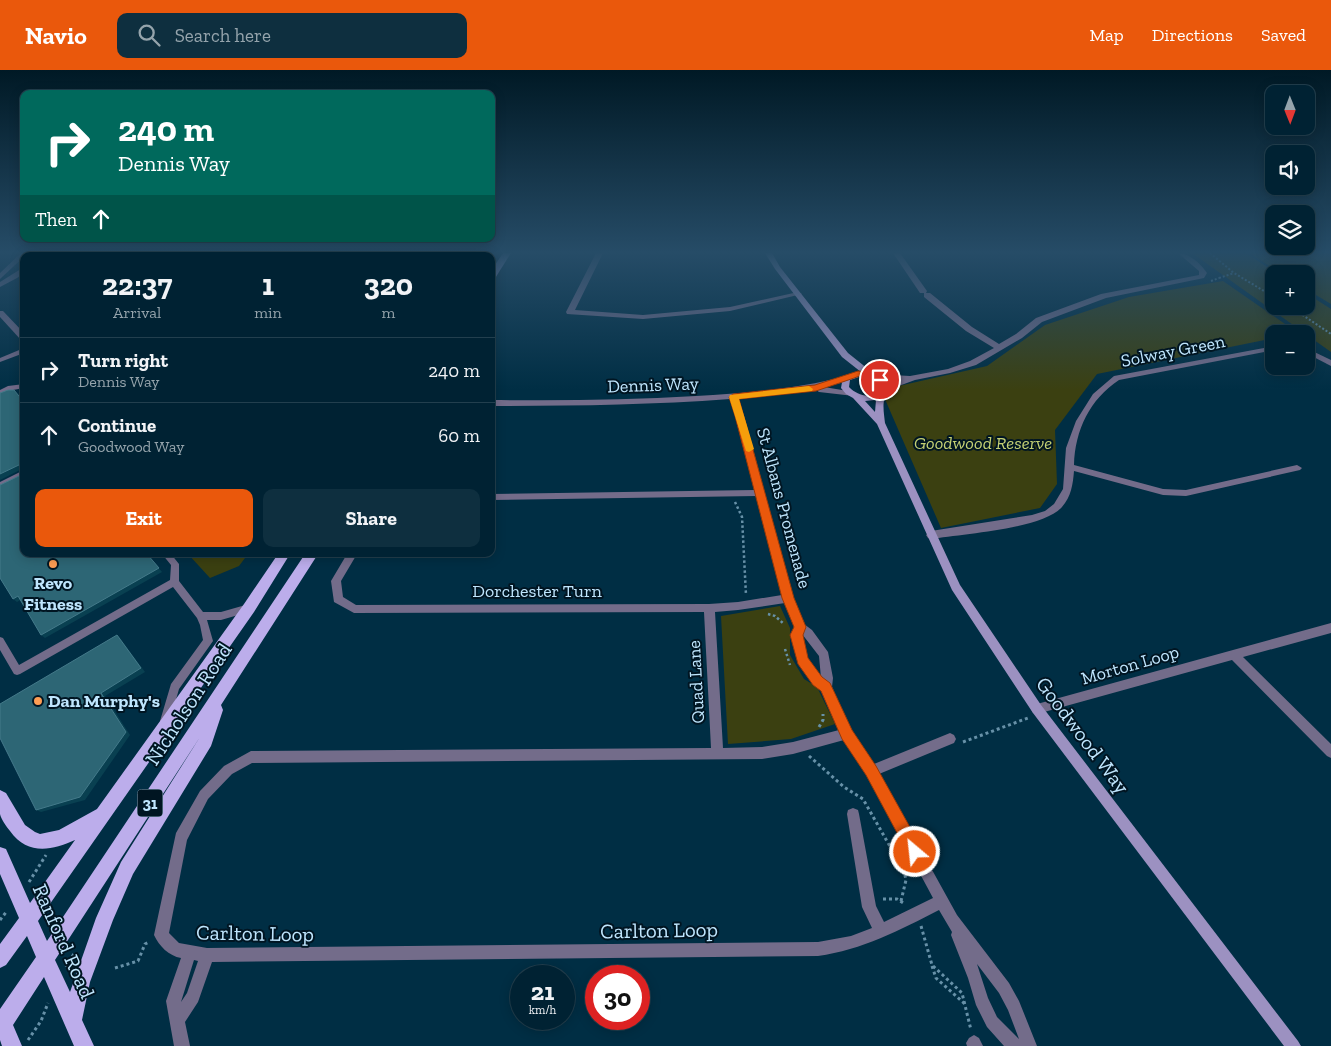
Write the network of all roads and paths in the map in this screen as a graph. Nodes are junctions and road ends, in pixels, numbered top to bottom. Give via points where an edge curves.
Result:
1 (577, 299) edge
2 (777, 299) edge
3 (802, 299) edge
4 (932, 299) edge
5 (1097, 299) edge
6 (0, 313) edge
7 (1302, 315) edge
8 (20, 334) edge
9 (1331, 334) edge
10 (1000, 348) junction
11 (1265, 350) edge
12 (20, 352) edge
13 (1315, 354) edge
14 (845, 355) junction
15 (0, 360) edge
16 (1331, 364) edge
17 (872, 375) junction
18 (848, 378) junction
19 (913, 378) junction
20 (20, 387) edge
21 (816, 388) junction
22 (883, 391) junction
23 (0, 393) edge
24 (854, 395) junction
25 (733, 397) junction
26 (495, 403) edge
27 (881, 423) junction
28 (1071, 467) junction
29 (1297, 468) dead end
30 (20, 475) edge
31 (0, 484) edge
32 (761, 493) junction
33 (495, 497) edge
34 (931, 535) junction
35 (169, 557) edge
36 (282, 557) edge
37 (310, 557) edge
38 (350, 557) edge
39 (174, 582) junction
40 (788, 598) junction
41 (249, 608) junction
42 (709, 608) junction
43 (201, 616) junction
44 (800, 627) junction
45 (1331, 628) edge
46 (0, 641) edge
47 (1233, 654) junction
48 (826, 687) junction
49 (220, 695) junction
50 (1039, 712) junction
51 (163, 727) junction
52 (847, 734) junction
53 (950, 739) joint
54 (1331, 752) edge
55 (717, 753) junction
56 (871, 770) junction
57 (0, 798) edge
58 (103, 814) junction
59 (854, 814) dead end
60 (0, 855) edge
61 (44, 861) dead end
62 (39, 869) dead end
63 (868, 898) junction
64 (942, 901) junction
65 (917, 913) junction
66 (28, 919) junction
67 (952, 920) junction
68 (881, 931) junction
69 (162, 935) junction
70 (190, 952) junction
71 (207, 955) junction
72 (0, 959) edge
73 (46, 959) junction
74 (115, 968) dead end
75 (965, 1004) junction
76 (974, 1012) dead end
77 (74, 1019) junction
78 (176, 1021) junction
79 (1, 1022) edge
80 (975, 1045) edge
81 (12, 1046) edge
82 (84, 1046) edge
83 (182, 1046) edge
84 (1015, 1046) edge
85 (1029, 1046) edge
86 (1293, 1046) edge

1 - 2 street via 570,312 643,317 730,309
3 - 14 street, Goodwood Way
4 - 10 street
5 - 10 street via 1039,320
6 - 8 street
7 - 9 path
10 - 19 street via 950,371
11 - 28 street, Solway Green via 1117,378 1106,384 1086,408 1072,439
12 - 15 lane
13 - 16 street
14 - 17 street, Goodwood Way
14 - 18 street, Goodwood Way
17 - 18 street via 858,374
17 - 19 street
17 - 22 street, Goodwood Way via 884,384
18 - 21 street, Dennis Way
18 - 24 street, Goodwood Way via 845,388
19 - 22 street
20 - 23 lane
21 - 24 street, Dennis Way
21 - 25 street, Dennis Way
22 - 24 street via 871,398
22 - 27 street, Goodwood Way via 879,407
24 - 27 street, Goodwood Way
25 - 26 street, Dennis Way via 645,403
25 - 32 street, St Albans Promenade
27 - 34 street, Goodwood Way
28 - 29 street via 1163,492 1186,493
28 - 34 street, Solway Green via 1067,493 1060,505 1047,514
30 - 31 lane
32 - 33 street
32 - 40 street, St Albans Promenade
34 - 50 street, Goodwood Way via 956,587
35 - 39 lane via 175,564
36 - 41 main road, Nicholson Road / 31
37 - 49 main road, Nicholson Road / 31
38 - 42 street, Dorchester Turn via 336,581 338,599 354,608
39 - 43 lane
39 - 46 lane via 18,672
40 - 42 street, Dorchester Turn
40 - 44 street, St Albans Promenade
41 - 43 lane via 228,615
41 - 51 main road, Nicholson Road / 31
42 - 55 street, Quad Lane
43 - 51 lane via 208,641 175,687
44 - 48 street, St Albans Promenade via 824,655
44 - 48 street, St Albans Promenade via 796,635 803,660 817,681
45 - 47 street, Morton Loop
47 - 50 street, Morton Loop
47 - 54 street
48 - 52 street, St Albans Promenade
49 - 73 main road, Nicholson Road / 31
49 - 77 main road via 206,741 127,868 81,982
50 - 53 path via 958,744
50 - 86 street, Goodwood Way
51 - 58 main road, Nicholson Road / 31
52 - 55 street via 770,752
52 - 56 street, St Albans Promenade
53 - 56 street
55 - 69 street via 251,757 228,770 204,795 181,838
56 - 64 street, St Albans Promenade
57 - 58 main road via 24,836 36,841 52,841 68,835
58 - 66 main road, Nicholson Road / 31
59 - 63 street
60 - 66 main road, Ranford Road
61 - 62 path
63 - 65 path via 897,898
63 - 68 street
64 - 65 street, Carlton Loop
64 - 67 street, St Albans Promenade
65 - 68 street, Carlton Loop
65 - 75 path via 936,978
66 - 72 main road, Nicholson Road / 31
66 - 73 main road, Ranford Road
67 - 84 street, St Albans Promenade via 992,1022
67 - 85 street, St Albans Promenade via 1004,988
68 - 71 street, Carlton Loop via 847,945 818,948
69 - 70 street, Carlton Loop via 175,950
69 - 74 path via 145,944 138,961
70 - 71 street, Carlton Loop
70 - 78 street via 173,1001
71 - 78 street via 193,998
73 - 77 main road, Ranford Road
73 - 79 main road, Nicholson Road / 31
75 - 76 path
75 - 80 path
77 - 82 main road, Ranford Road
78 - 83 street
79 - 81 main road

